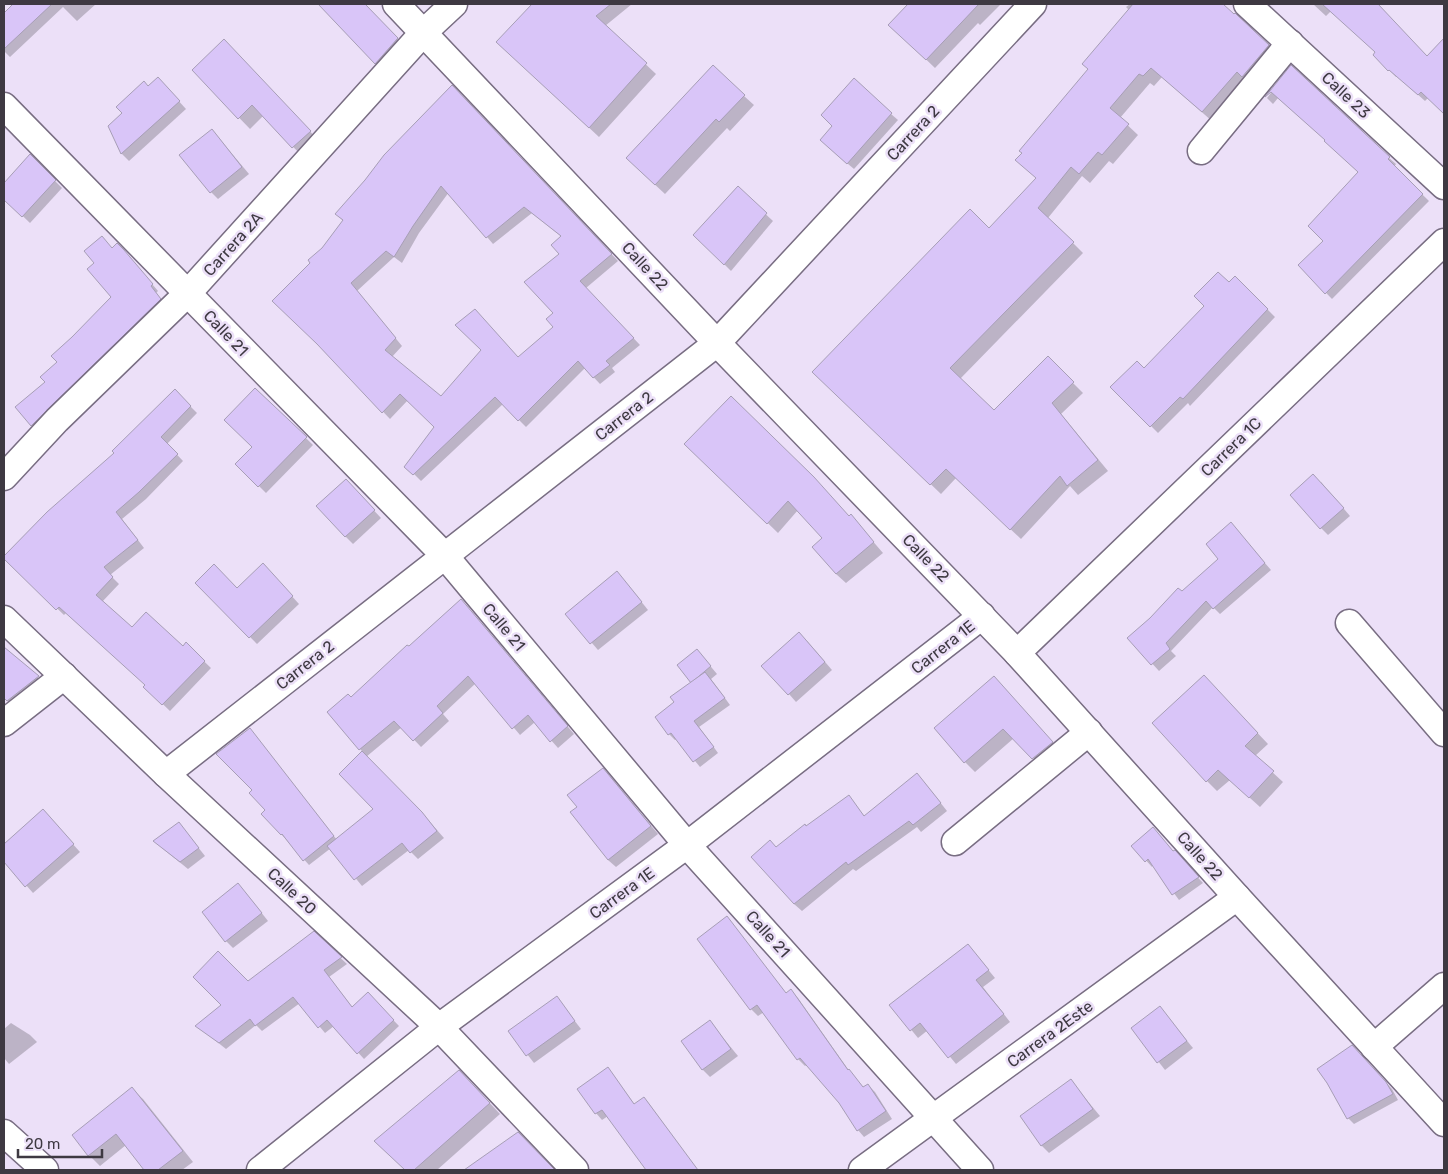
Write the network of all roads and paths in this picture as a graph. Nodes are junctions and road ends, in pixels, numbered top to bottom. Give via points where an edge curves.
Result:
1 (396, 4) edge
2 (454, 4) edge
3 (1033, 4) edge
4 (1247, 4) edge
5 (424, 32) junction
6 (1290, 43) junction
7 (4, 106) edge
8 (1201, 151) dead end
9 (1444, 186) edge
10 (1444, 242) edge
11 (188, 293) junction
12 (717, 343) junction
13 (4, 477) edge
14 (445, 556) junction
15 (982, 616) junction
16 (4, 618) edge
17 (1348, 623) dead end
18 (1017, 653) junction
19 (64, 676) junction
20 (4, 723) edge
21 (1089, 732) junction
22 (1444, 733) edge
23 (166, 774) junction
24 (955, 842) dead end
25 (687, 845) junction
26 (1237, 897) junction
27 (1444, 986) edge
28 (439, 1027) junction
29 (1374, 1047) junction
30 (934, 1119) junction
31 (1444, 1123) edge
32 (4, 1133) edge
33 (45, 1170) edge
34 (260, 1170) edge
35 (575, 1170) edge
36 (862, 1170) edge
37 (980, 1170) edge

1 - 5 street, Calle 22
2 - 5 street, Carrera 2A
3 - 12 street, Carrera 2
4 - 6 street, Calle 23
5 - 11 street, Carrera 2A
5 - 12 street, Calle 22
6 - 8 street
6 - 9 street, Calle 23
7 - 11 street, Calle 21
10 - 18 street, Carrera 1C
11 - 13 street, Carrera 2A via 57,420
11 - 14 street, Calle 21
12 - 14 street, Carrera 2
12 - 15 street, Calle 22
14 - 23 street, Carrera 2
14 - 25 street, Calle 21
15 - 18 street, Calle 22
15 - 25 street, Carrera 1E
16 - 19 street, Calle 20
17 - 22 street
18 - 21 street, Calle 22
19 - 20 street
19 - 23 street, Calle 20
21 - 24 street
21 - 26 street, Calle 22
23 - 28 street, Calle 20
25 - 28 street, Carrera 1E
25 - 30 street, Calle 21
26 - 29 street, Calle 22
26 - 30 street, Carrera 2Este
27 - 29 street
28 - 34 street, Carrera 1E
28 - 35 street, Calle 20
29 - 31 street, Calle 22
30 - 36 street, Carrera 2Este
30 - 37 street, Calle 21
32 - 33 street

